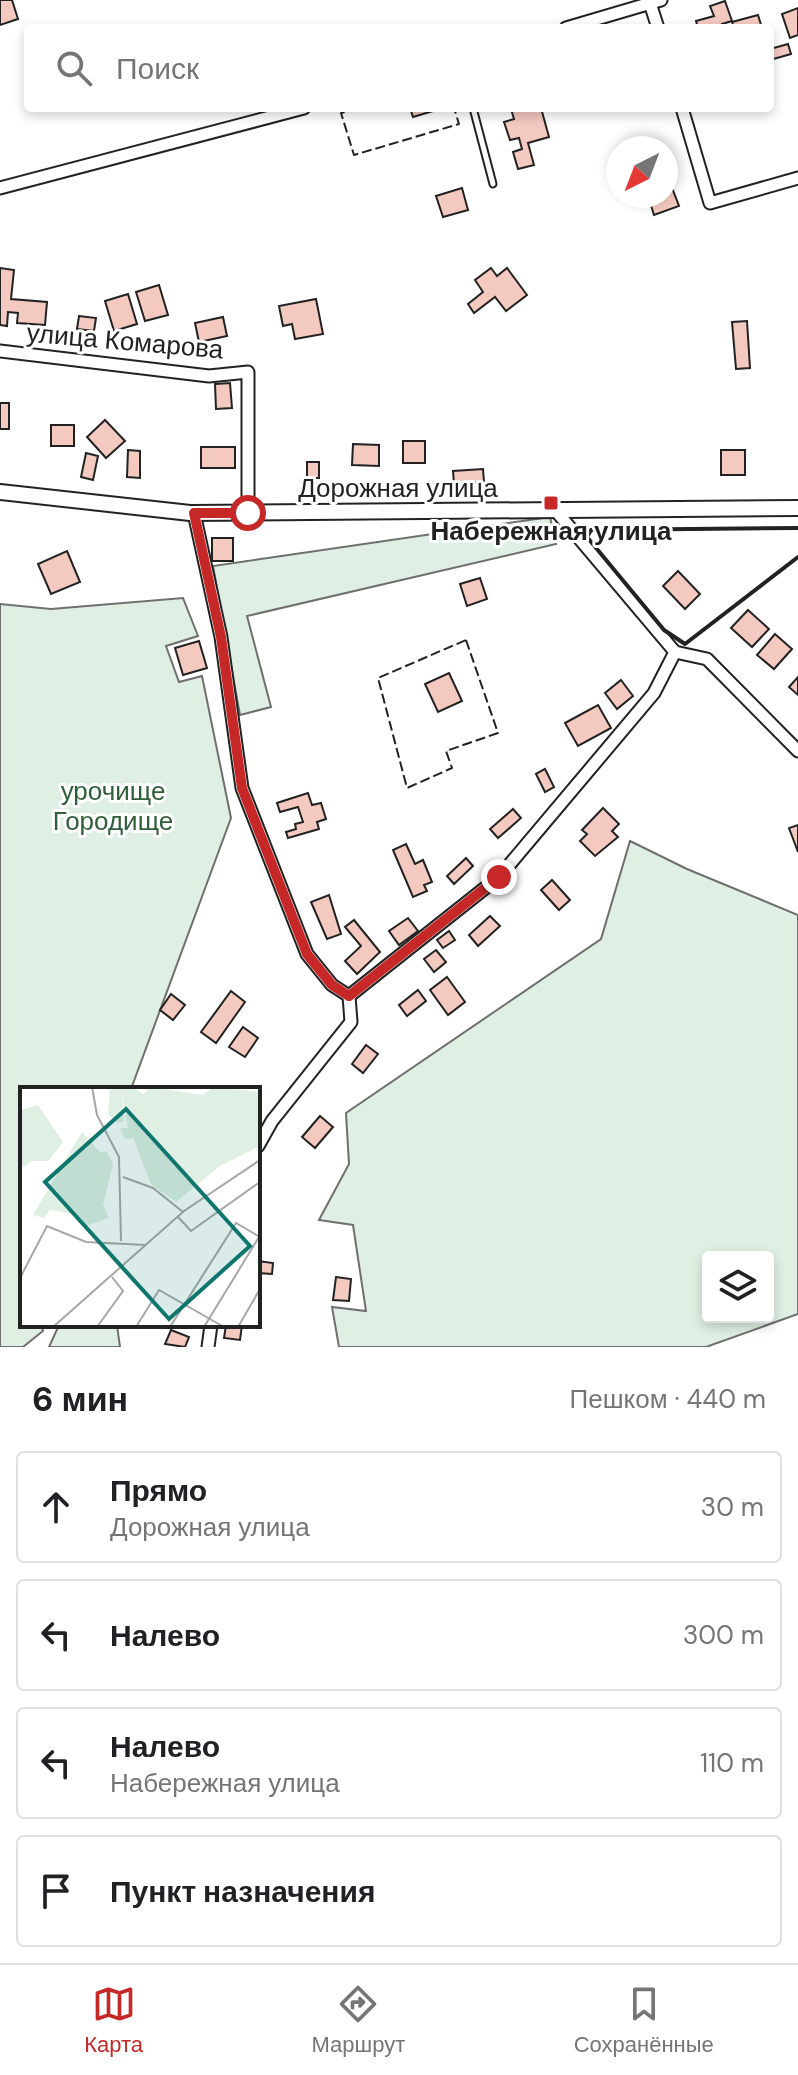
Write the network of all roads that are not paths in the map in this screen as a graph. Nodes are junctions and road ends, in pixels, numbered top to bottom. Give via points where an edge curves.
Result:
1 (654, 1) edge
2 (579, 24) edge
3 (657, 24) edge
4 (289, 112) edge
5 (474, 112) edge
6 (683, 112) edge
7 (798, 178) edge
8 (493, 184) dead end
9 (0, 188) edge
10 (0, 351) edge
11 (0, 492) edge
12 (798, 508) edge
13 (556, 511) junction
14 (194, 513) junction
15 (248, 513) junction
16 (675, 652) junction
17 (798, 751) edge
18 (349, 996) junction
19 (260, 1142) edge
20 (211, 1327) edge
21 (208, 1347) edge

1 - 2 street
1 - 3 street
4 - 9 street
5 - 8 lane
6 - 7 street via 710,203
10 - 15 street, улица Комарова via 209,376 248,372
11 - 14 street, Дорожная улица
12 - 13 street, Дорожная улица
13 - 15 street, Дорожная улица
13 - 16 street
14 - 15 street, Дорожная улица
14 - 18 street via 221,637 242,788 307,954 332,985
16 - 17 street via 707,659
16 - 18 street via 654,693 499,877
18 - 19 street via 351,1022
20 - 21 street

